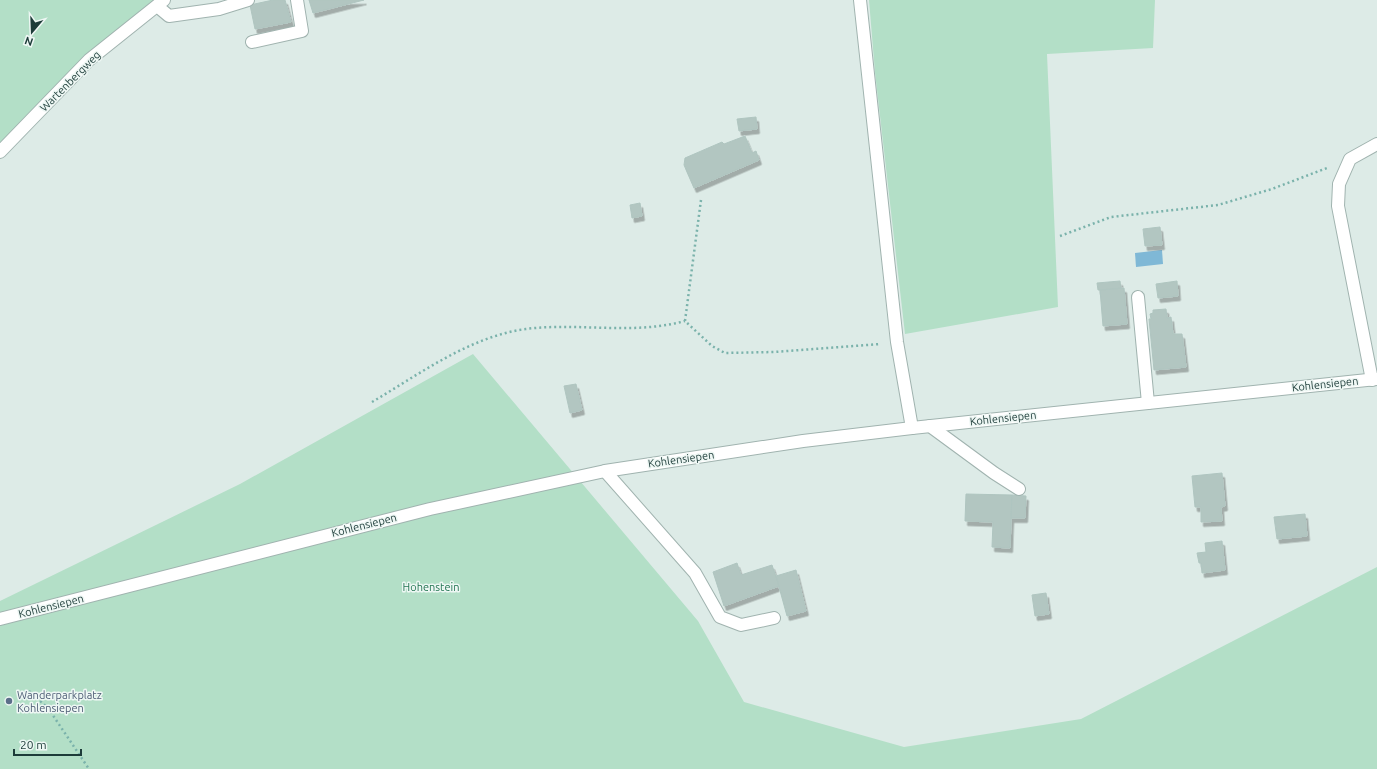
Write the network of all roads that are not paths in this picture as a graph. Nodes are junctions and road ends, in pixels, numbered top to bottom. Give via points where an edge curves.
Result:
1 (248, 0) edge
2 (297, 0) edge
3 (860, 0) edge
4 (160, 3) edge
5 (252, 42) dead end
6 (1377, 144) edge
7 (0, 152) edge
8 (1138, 297) dead end
9 (1374, 379) edge
10 (1148, 403) junction
11 (930, 426) junction
12 (912, 428) junction
13 (605, 471) junction
14 (1019, 488) dead end
15 (774, 618) dead end
16 (0, 619) edge

1 - 4 street via 219,9 169,16
2 - 5 street via 302,31
3 - 12 street via 897,342
4 - 7 street, Wartenbergweg via 88,60
6 - 9 street via 1350,159 1339,184 1338,206
8 - 10 street
9 - 10 street, Kohlensiepen
10 - 11 street, Kohlensiepen
11 - 12 street, Kohlensiepen
11 - 14 street
12 - 13 street, Kohlensiepen via 803,441
13 - 15 street via 696,573 720,617 741,625
13 - 16 street, Kohlensiepen via 430,508

